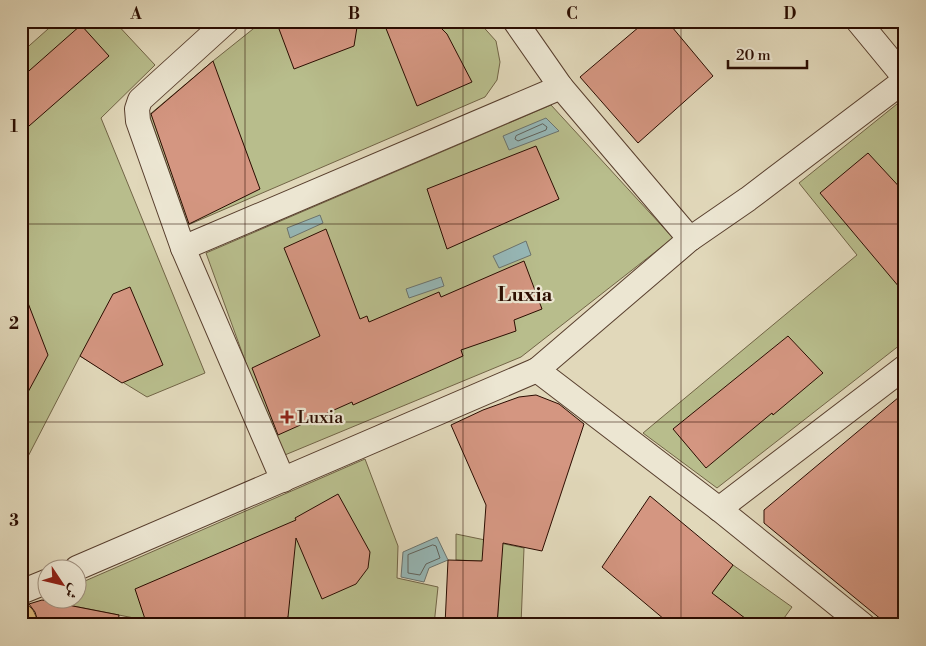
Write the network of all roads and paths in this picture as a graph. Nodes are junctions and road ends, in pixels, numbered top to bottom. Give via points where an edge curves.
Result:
1 (227, 21) edge
2 (515, 21) edge
3 (858, 21) edge
4 (905, 79) edge
5 (560, 87) junction
6 (690, 238) junction
7 (183, 248) junction
8 (905, 367) edge
9 (537, 370) junction
10 (283, 480) junction
11 (719, 509) junction
12 (88, 563) edge
13 (38, 585) edge
14 (21, 592) edge
15 (21, 618) edge
16 (24, 625) edge
17 (863, 625) edge

1 - 7 street via 140,100 137,109 138,121
2 - 5 street
3 - 4 street
4 - 6 street via 748,199
5 - 6 street
5 - 7 street
6 - 9 street
7 - 10 street
8 - 11 street
9 - 10 street
9 - 11 street
10 - 12 street
11 - 17 street
13 - 14 street
15 - 16 main road

